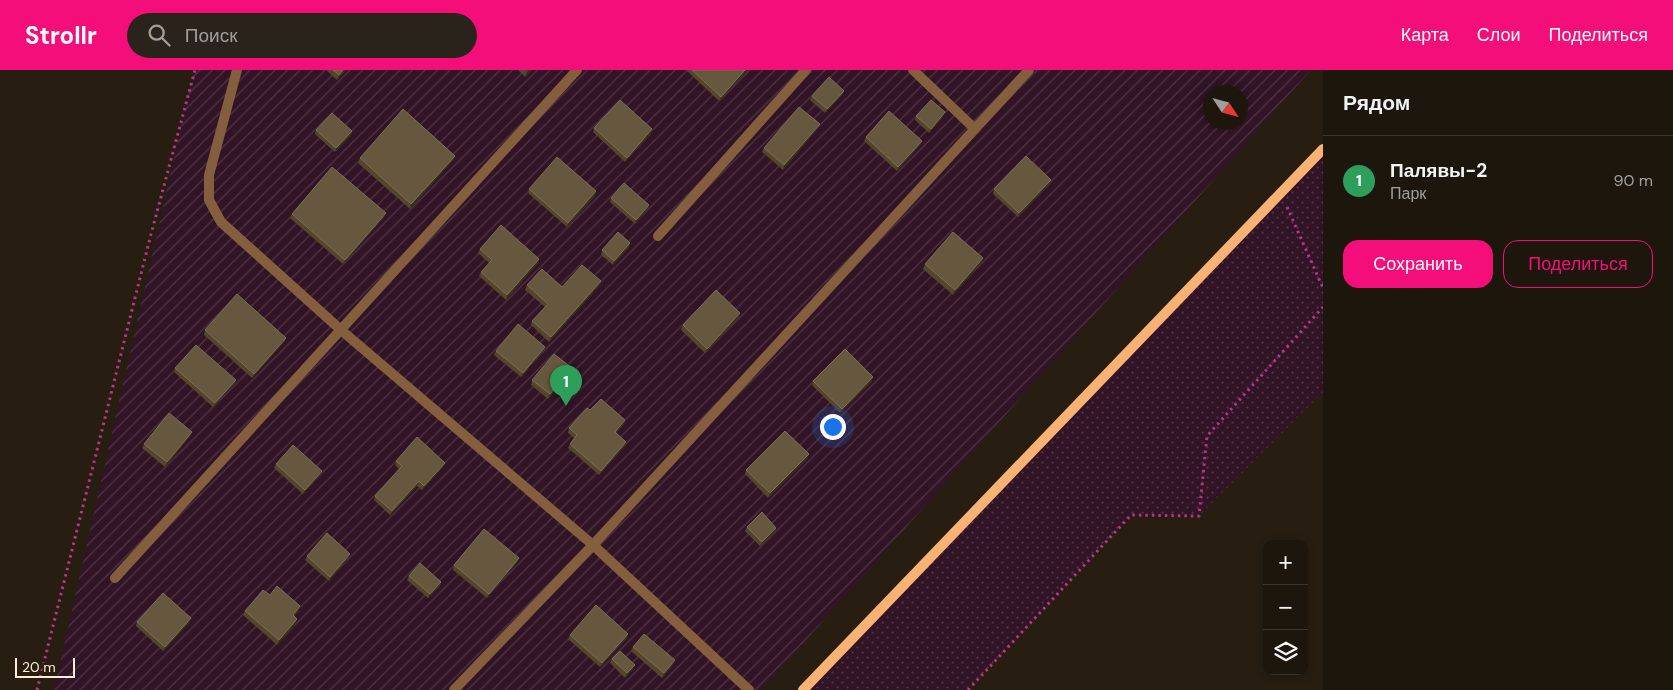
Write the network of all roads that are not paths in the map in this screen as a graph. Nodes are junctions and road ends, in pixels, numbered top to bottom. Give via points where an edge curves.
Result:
1 (237, 70) edge
2 (577, 70) edge
3 (806, 70) edge
4 (913, 70) edge
5 (1029, 70) edge
6 (974, 129) junction
7 (1323, 149) edge
8 (658, 236) dead end
9 (341, 330) junction
10 (594, 544) junction
11 (115, 578) dead end
12 (454, 690) edge
13 (749, 690) edge
14 (803, 690) edge

1 - 9 street via 209,175 209,200 221,222
2 - 9 street
3 - 8 street
4 - 6 street
5 - 6 street
6 - 10 street
7 - 14 main road
9 - 10 street
9 - 11 street
10 - 12 street
10 - 13 street

